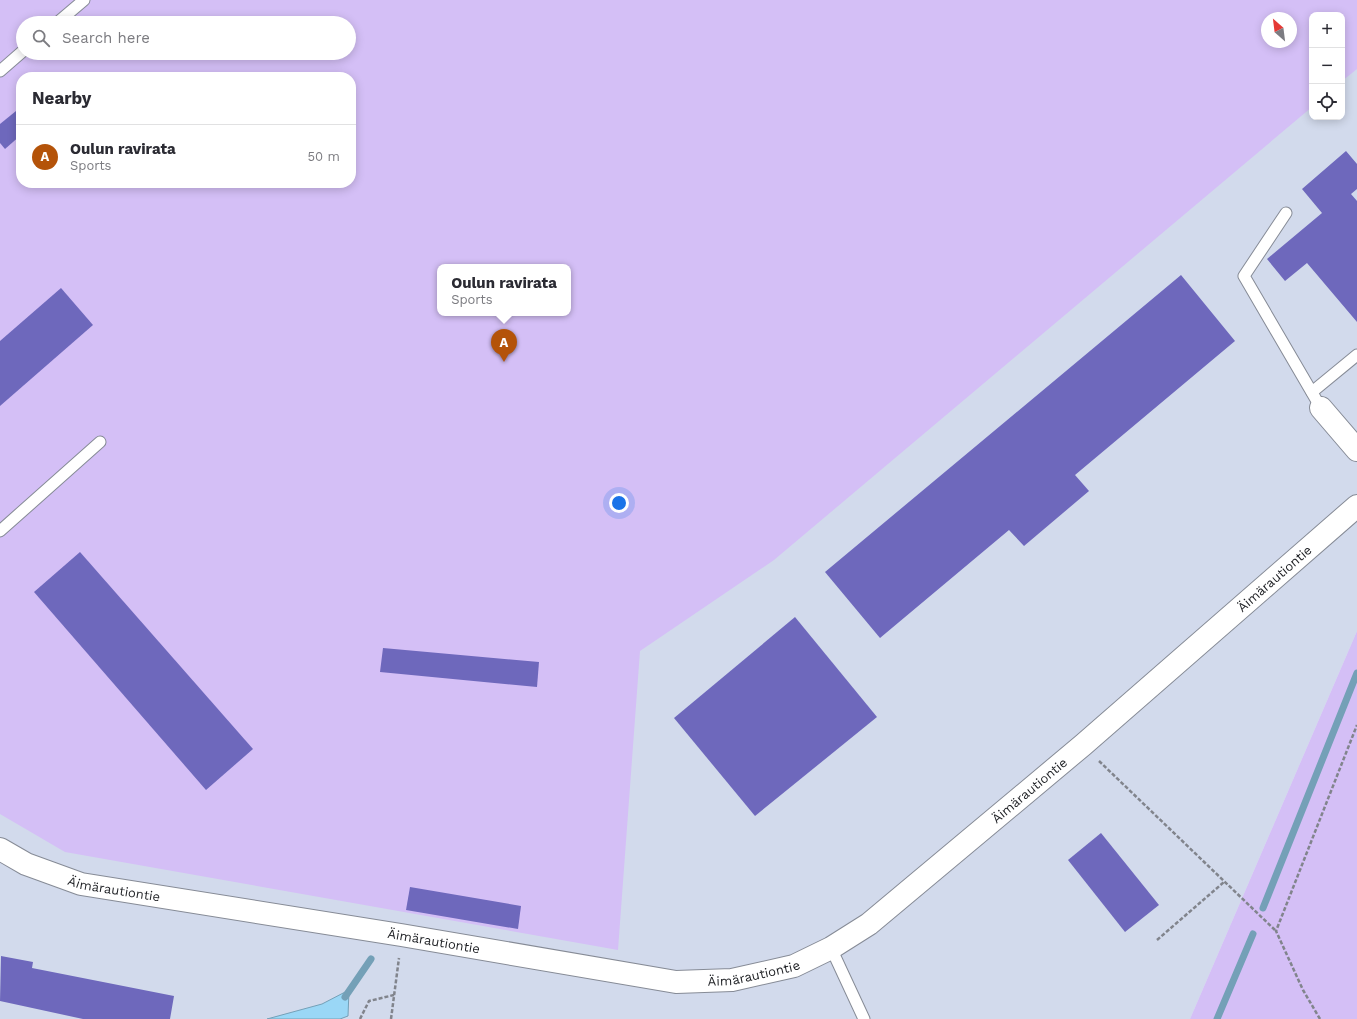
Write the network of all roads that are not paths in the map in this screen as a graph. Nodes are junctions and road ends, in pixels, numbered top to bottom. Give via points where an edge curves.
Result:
1 (84, 0) edge
2 (65, 16) edge
3 (16, 58) edge
4 (0, 71) edge
5 (1286, 213) dead end
6 (1357, 355) edge
7 (1316, 400) junction
8 (100, 442) dead end
9 (1357, 450) edge
10 (1357, 506) edge
11 (0, 531) edge
12 (0, 849) edge
13 (831, 948) junction
14 (864, 1019) edge

1 - 2 lane
3 - 4 lane
5 - 7 lane via 1244,276
6 - 7 lane
7 - 9 street
8 - 11 lane
10 - 13 street, Äimärautiontie via 1083,745 868,924
12 - 13 street, Äimärautiontie via 26,864 81,884 676,982 732,980 794,966
13 - 14 lane

